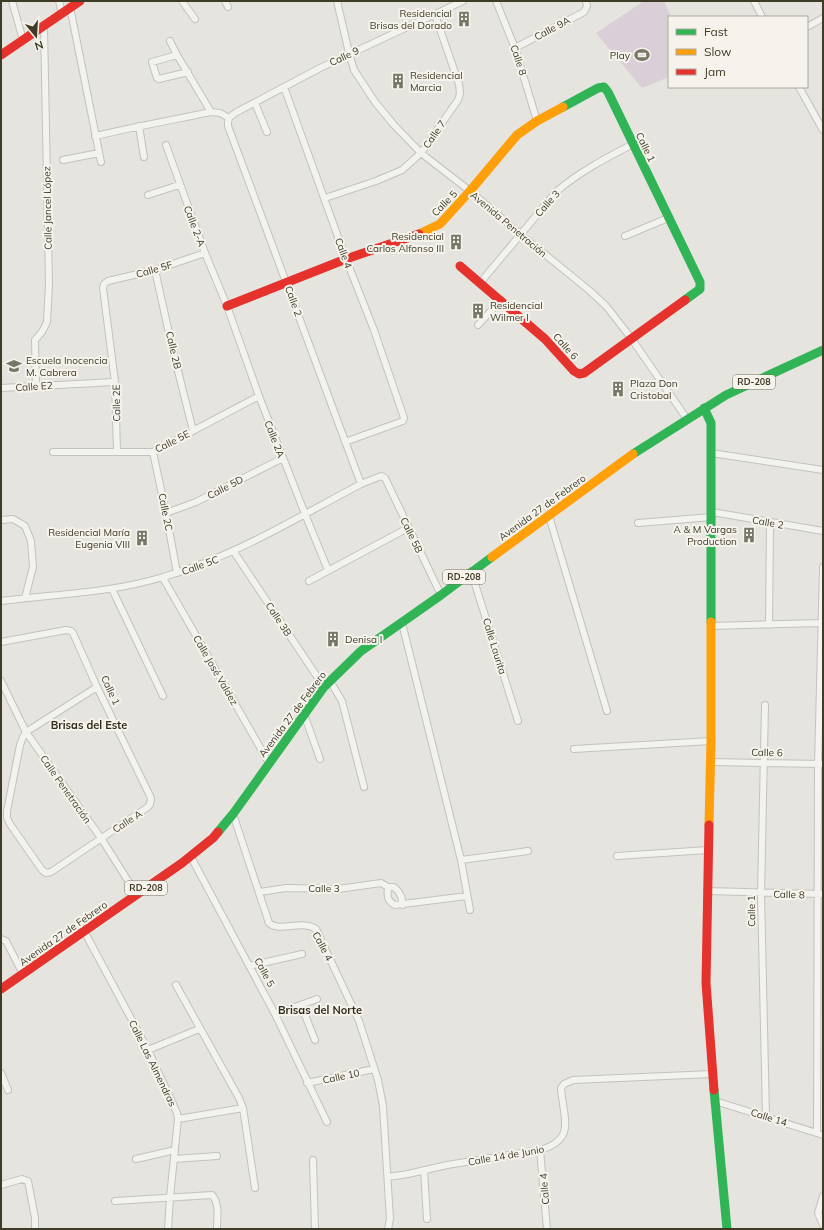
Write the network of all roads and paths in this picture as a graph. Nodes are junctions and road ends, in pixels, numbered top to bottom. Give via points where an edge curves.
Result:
1 (12, 1) edge
2 (59, 1) edge
3 (80, 1) edge
4 (182, 1) edge
5 (225, 1) edge
6 (338, 1) edge
7 (463, 1) edge
8 (496, 1) edge
9 (754, 1) edge
10 (587, 4) edge
11 (228, 7) dead end
12 (70, 8) junction
13 (62, 13) junction
14 (435, 15) junction
15 (762, 16) edge
16 (823, 18) edge
17 (195, 20) dead end
18 (44, 26) junction
19 (808, 26) edge
20 (23, 40) junction
21 (170, 41) dead end
22 (516, 48) junction
23 (349, 53) junction
24 (177, 55) junction
25 (1, 56) edge
26 (188, 72) junction
27 (284, 87) junction
28 (604, 87) joint
29 (800, 88) edge
30 (255, 103) junction
31 (211, 112) junction
32 (229, 118) junction
33 (538, 121) junction
34 (139, 126) junction
35 (823, 130) edge
36 (267, 132) dead end
37 (95, 136) junction
38 (633, 144) junction
39 (166, 146) dead end
40 (421, 153) junction
41 (99, 154) junction
42 (144, 157) dead end
43 (63, 160) dead end
44 (101, 162) dead end
45 (179, 185) junction
46 (470, 191) junction
47 (148, 195) dead end
48 (325, 198) junction
49 (668, 218) junction
50 (520, 234) junction
51 (625, 236) dead end
52 (205, 253) junction
53 (346, 259) junction
54 (460, 266) dead end
55 (155, 270) junction
56 (287, 282) junction
57 (480, 283) junction
58 (104, 284) joint
59 (700, 289) joint
60 (501, 300) junction
61 (227, 306) junction
62 (478, 325) dead end
63 (631, 338) junction
64 (823, 350) edge
65 (116, 382) junction
66 (36, 386) junction
67 (1, 388) edge
68 (259, 396) junction
69 (704, 408) junction
70 (687, 419) junction
71 (193, 430) junction
72 (345, 442) junction
73 (117, 451) junction
74 (53, 452) dead end
75 (153, 452) junction
76 (711, 454) junction
77 (283, 458) junction
78 (823, 470) edge
79 (382, 476) joint
80 (361, 484) junction
81 (166, 513) junction
82 (305, 514) junction
83 (712, 515) junction
84 (549, 516) junction
85 (1, 520) edge
86 (770, 522) junction
87 (638, 523) dead end
88 (408, 528) junction
89 (823, 531) edge
90 (234, 552) junction
91 (823, 567) edge
92 (328, 570) junction
93 (471, 571) junction
94 (177, 573) junction
95 (163, 578) junction
96 (309, 581) dead end
97 (112, 589) junction
98 (441, 595) junction
99 (25, 598) junction
100 (1, 601) edge
101 (402, 623) junction
102 (822, 624) junction
103 (769, 625) junction
104 (711, 626) junction
105 (1, 642) edge
106 (1, 681) edge
107 (821, 683) edge
108 (327, 684) junction
109 (97, 687) junction
110 (163, 696) dead end
111 (764, 706) dead end
112 (607, 711) dead end
113 (304, 714) junction
114 (518, 721) dead end
115 (26, 732) junction
116 (711, 740) junction
117 (574, 749) dead end
118 (320, 759) dead end
119 (710, 762) junction
120 (764, 762) junction
121 (269, 763) junction
122 (820, 764) edge
123 (364, 787) dead end
124 (151, 801) joint
125 (233, 814) junction
126 (100, 838) junction
127 (708, 850) junction
128 (528, 851) dead end
129 (617, 856) dead end
130 (191, 857) junction
131 (461, 860) junction
132 (388, 887) junction
133 (260, 892) junction
134 (707, 892) junction
135 (762, 894) junction
136 (820, 894) edge
137 (137, 895) junction
138 (467, 896) junction
139 (403, 905) junction
140 (470, 910) dead end
141 (84, 932) junction
142 (1, 939) edge
143 (302, 954) dead end
144 (820, 958) edge
145 (249, 966) junction
146 (23, 974) junction
147 (176, 985) dead end
148 (1, 989) edge
149 (317, 999) dead end
150 (301, 1005) junction
151 (820, 1012) edge
152 (275, 1014) junction
153 (199, 1029) junction
154 (315, 1040) dead end
155 (148, 1050) junction
156 (374, 1068) junction
157 (1, 1073) edge
158 (712, 1074) junction
159 (307, 1083) junction
160 (8, 1090) dead end
161 (715, 1101) junction
162 (243, 1108) junction
163 (766, 1116) junction
164 (178, 1119) junction
165 (327, 1122) dead end
166 (817, 1132) junction
167 (823, 1135) edge
168 (175, 1150) junction
169 (540, 1150) junction
170 (217, 1156) dead end
171 (136, 1159) dead end
172 (174, 1159) junction
173 (313, 1160) dead end
174 (424, 1170) junction
175 (388, 1177) junction
176 (1, 1185) edge
177 (255, 1188) dead end
178 (823, 1196) edge
179 (170, 1197) junction
180 (115, 1201) dead end
181 (428, 1220) dead end
182 (823, 1225) edge
183 (35, 1229) edge
184 (168, 1229) edge
185 (217, 1229) edge
186 (315, 1229) edge
187 (388, 1229) edge
188 (547, 1229) edge
189 (727, 1229) edge

1 - 20 street
2 - 13 street
3 - 12 main road
4 - 17 street
5 - 11 street
6 - 23 street, Avenida Penetración
7 - 14 street, Calle 9
8 - 22 street, Calle 8
9 - 15 street
10 - 22 street, Calle 9A via 584,12
12 - 13 main road
12 - 37 street
13 - 18 main road
14 - 23 street, Calle 9
14 - 40 street, Calle 7 via 459,84 460,94
16 - 19 street
18 - 20 main road
18 - 66 street, Calle Jancel López via 49,284 47,322 35,340
20 - 25 main road
21 - 24 street
22 - 33 street, Calle 8
23 - 27 street, Calle 9
23 - 40 street, Avenida Penetración via 354,70 375,102
24 - 26 street
24 - 26 street via 152,62 157,78
26 - 31 street
27 - 30 street, Calle 9
27 - 48 street, Calle 4
28 - 33 main road, Calle 5
28 - 38 main road, Calle 1
29 - 35 street
30 - 32 street, Calle 9
30 - 36 street
31 - 32 street
31 - 34 street
32 - 56 street, Calle 2 via 228,126
33 - 46 main road, Calle 5 via 517,135
34 - 37 street
34 - 42 street
37 - 41 street
38 - 49 main road, Calle 1
38 - 50 street, Calle 3 via 571,179 556,192
39 - 45 street, Calle 2-A
40 - 46 street, Avenida Penetración
40 - 48 street, Calle 7 via 402,170 376,182
41 - 43 street
41 - 44 street
45 - 47 street
45 - 52 street, Calle 2-A
46 - 50 street, Avenida Penetración
46 - 53 main road, Calle 5 via 440,224 423,233
48 - 53 street, Calle 4
49 - 51 street
49 - 59 main road, Calle 1 via 700,282
50 - 57 street, Calle 3
50 - 63 street, Avenida Penetración via 590,291 607,307
52 - 55 street, Calle 5F
52 - 61 street, Calle 2-A
53 - 56 main road, Calle 5
53 - 72 street, Calle 4 via 404,418 403,421
54 - 57 main road, Calle 6
55 - 58 street, Calle 5F via 117,277
55 - 71 street, Calle 2B
56 - 61 main road, Calle 5
56 - 72 street, Calle 2
57 - 60 main road, Calle 6
58 - 65 street, Calle 2E
59 - 63 main road, Calle 6
60 - 62 street
60 - 63 main road, Calle 6 via 579,374 584,373
61 - 68 street, Calle 2A
63 - 70 street, Avenida Penetración
64 - 69 main road, Avenida 27 de Febrero / RD-208 via 752,382
65 - 66 street, Calle E2
65 - 73 street, Calle 2E
66 - 67 street, Calle E2
68 - 71 street, Calle 5E
68 - 77 street, Calle 2A
69 - 70 main road, Avenida 27 de Febrero / RD-208
69 - 76 main road via 710,423
70 - 84 main road, Avenida 27 de Febrero / RD-208 via 644,446
71 - 75 street, Calle 5E
72 - 80 street, Calle 2
73 - 74 street, Calle 5E
73 - 75 street, Calle 5E
75 - 81 street, Calle 2C
76 - 78 street
76 - 83 main road
77 - 81 street, Calle 5D via 196,502
77 - 82 street, Calle 2A
79 - 80 street, Calle 5C
79 - 88 street, Calle 5B
80 - 82 street, Calle 5C
81 - 94 street, Calle 2C
82 - 90 street, Calle 5C
82 - 92 street, Calle 2A
83 - 86 street, Calle 2
83 - 87 street, Calle 2
83 - 104 main road
84 - 93 main road, Avenida 27 de Febrero / RD-208
84 - 112 street
85 - 99 street via 13,519 25,526 31,541 32,567
86 - 89 street, Calle 2
86 - 103 street
88 - 92 street
88 - 98 street, Calle 5B
90 - 94 street, Calle 5C
90 - 108 street, Calle 3B
91 - 102 street
92 - 96 street
93 - 98 main road, Avenida 27 de Febrero / RD-208
93 - 114 street, Calle Laurita
94 - 95 street, Calle 5C
95 - 97 street, Calle 5C
95 - 121 street, Calle José Valdez
97 - 99 street, Calle 5C
97 - 110 street
98 - 101 main road, Avenida 27 de Febrero / RD-208
99 - 100 street, Calle 5C
101 - 108 main road, Avenida 27 de Febrero / RD-208 via 361,651
101 - 131 street
102 - 103 street
102 - 107 street
103 - 104 street
104 - 116 main road
105 - 109 street, Calle 1 via 71,631
106 - 115 street, Calle Penetración
107 - 122 street
108 - 113 main road, Avenida 27 de Febrero / RD-208
108 - 123 street, Calle 3B via 342,701
109 - 115 street
109 - 124 street, Calle 1
111 - 120 street, Calle 1
113 - 118 street
113 - 121 main road, Avenida 27 de Febrero / RD-208
115 - 126 street, Calle Penetración
115 - 126 street, Calle A via 20,745 7,818 42,870 46,873 51,872
116 - 117 street
116 - 119 main road
119 - 120 street, Calle 6
119 - 127 main road
120 - 122 street, Calle 6
120 - 135 street, Calle 1
121 - 125 main road, Avenida 27 de Febrero / RD-208
122 - 136 street
124 - 126 street, Calle A via 148,807
125 - 130 main road, Avenida 27 de Febrero / RD-208 via 213,838
125 - 133 street, Calle 4
126 - 137 street, Calle Penetración
127 - 129 street
127 - 134 main road
128 - 131 street
130 - 137 main road, Avenida 27 de Febrero / RD-208
130 - 145 street, Calle 5
131 - 138 street
132 - 133 street, Calle 3 via 381,883 338,889 286,888
132 - 139 street via 398,890
132 - 139 street via 388,899 391,903
133 - 156 street, Calle 4 via 271,925 307,925 317,932 359,1021
134 - 135 street, Calle 8
134 - 158 main road via 706,983
135 - 136 street, Calle 8
135 - 163 street, Calle 1
136 - 144 street
137 - 141 main road, Avenida 27 de Febrero / RD-208
138 - 139 street
138 - 140 street
141 - 146 main road, Avenida 27 de Febrero / RD-208
141 - 155 street, Calle Las Almendras
142 - 146 street via 6,941
143 - 145 street
144 - 151 street
145 - 152 street, Calle 5
146 - 148 main road, Avenida 27 de Febrero / RD-208
147 - 153 street
149 - 150 street
150 - 152 street
150 - 154 street
151 - 166 street
152 - 159 street, Calle 5
153 - 155 street
153 - 162 street
155 - 164 street, Calle Las Almendras
156 - 159 street, Calle 10
156 - 175 street via 383,1106
157 - 160 street
158 - 161 main road
158 - 169 street, Calle 14 de Junio via 578,1080 566,1083 561,1088 565,1119 563,1135 558,1142
159 - 165 street, Calle 5
161 - 163 street, Calle 14
161 - 189 main road
162 - 164 street
162 - 177 street
163 - 166 street, Calle 14
164 - 168 street, Calle Las Almendras
166 - 167 street, Calle 14
168 - 171 street
168 - 172 street, Calle Las Almendras
169 - 174 street, Calle 14 de Junio
169 - 188 street, Calle 4
170 - 172 street
172 - 179 street, Calle Las Almendras
173 - 186 street
174 - 175 street, Calle 14 de Junio
174 - 181 street
175 - 187 street
176 - 183 street via 22,1179 28,1182
178 - 182 street via 818,1213
179 - 180 street
179 - 184 street, Calle Las Almendras
179 - 185 street via 212,1195 217,1205

